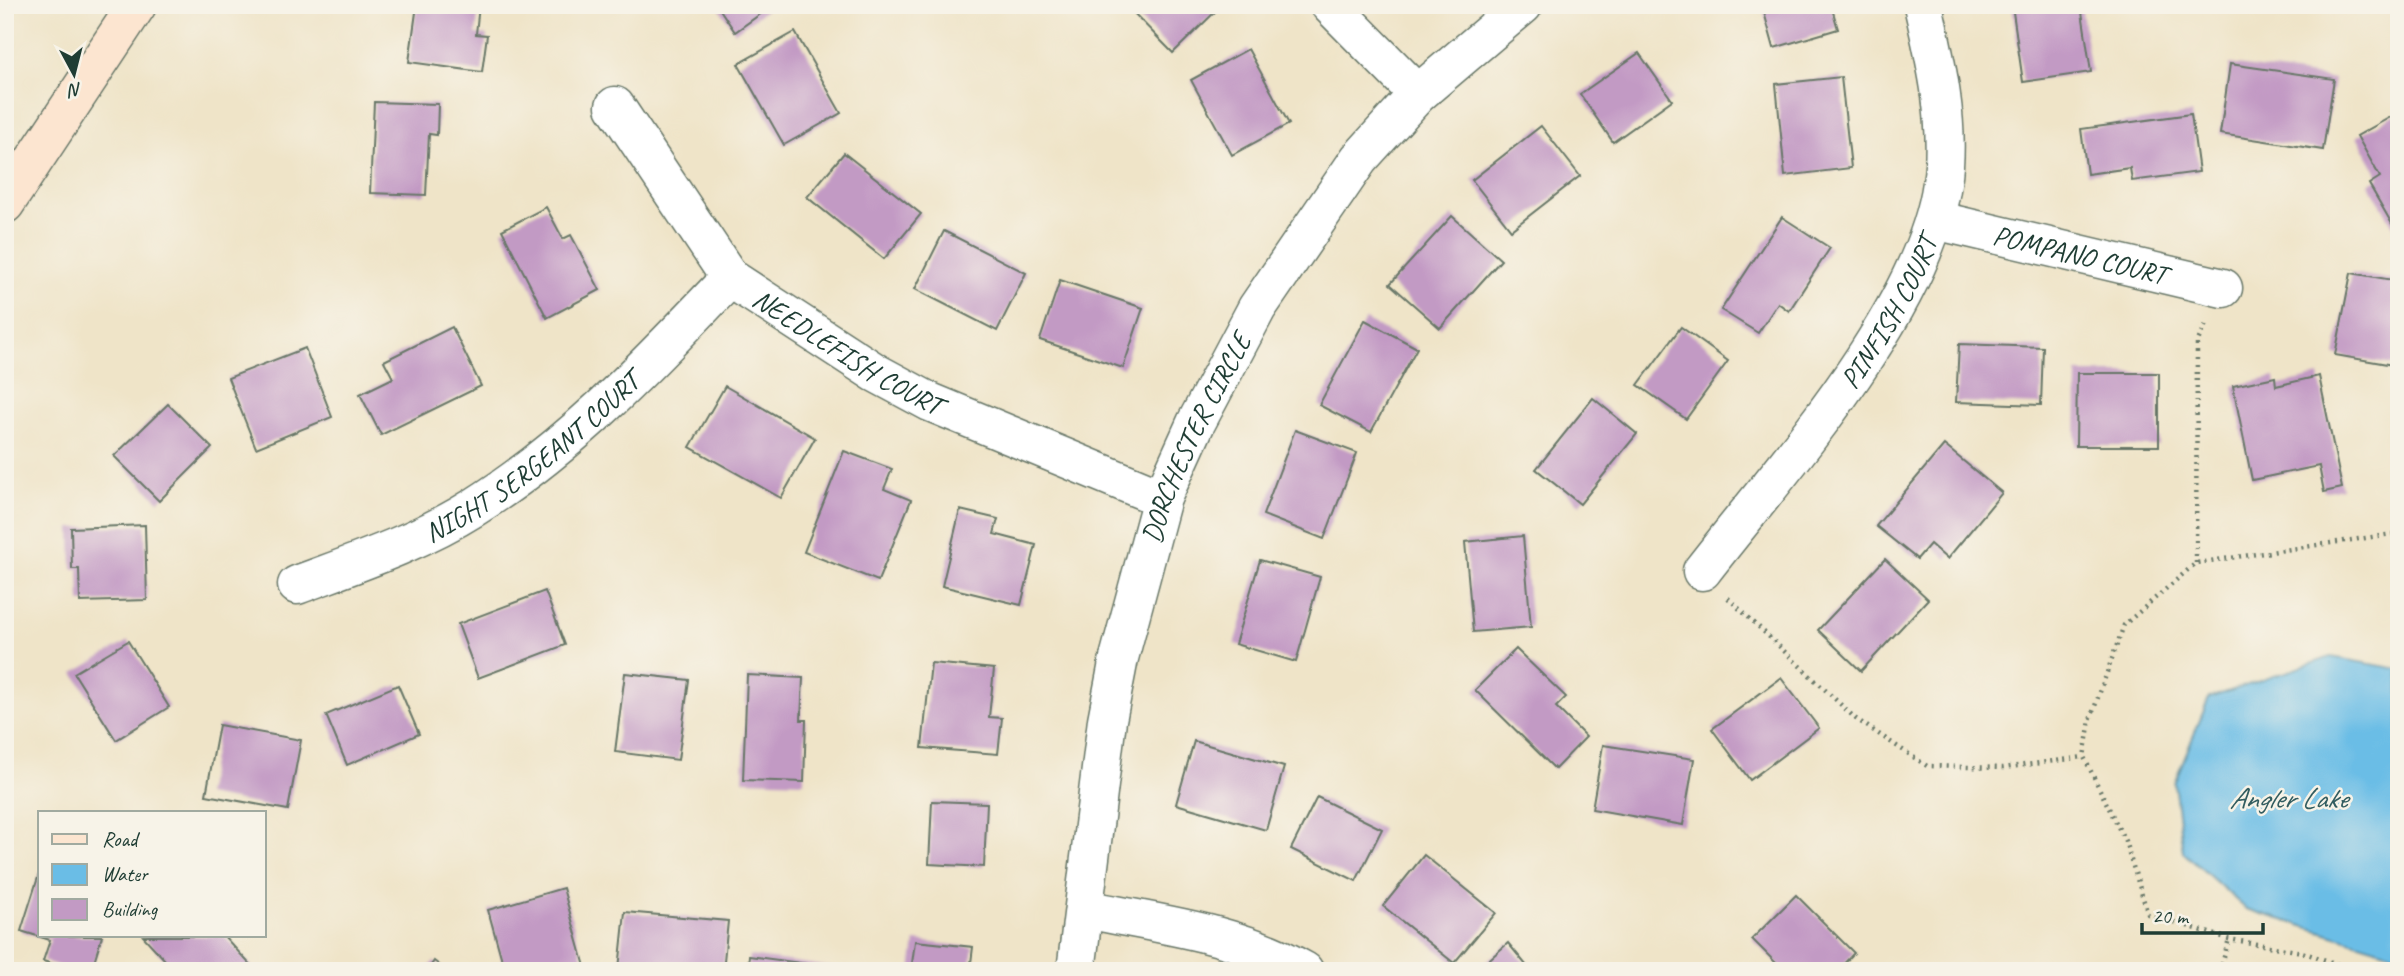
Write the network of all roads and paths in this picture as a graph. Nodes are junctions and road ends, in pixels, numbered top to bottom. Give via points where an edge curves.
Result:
1 (137, 5) edge
2 (1330, 5) edge
3 (1523, 5) edge
4 (1923, 5) edge
5 (1418, 94) junction
6 (615, 106) dead end
7 (5, 204) edge
8 (1935, 220) junction
9 (730, 278) junction
10 (2223, 288) joint
11 (1162, 498) junction
12 (2399, 533) edge
13 (2196, 563) junction
14 (1702, 571) joint
15 (297, 585) dead end
16 (2084, 757) junction
17 (1085, 909) junction
18 (2230, 939) junction
19 (1076, 971) edge
20 (1304, 971) edge
21 (2220, 971) edge
22 (2358, 971) edge

1 - 7 main road
2 - 5 street
3 - 5 street, DORCHESTER CIRCLE
4 - 8 street, PINFISH COURT via 1943,124 1943,181
5 - 11 street, DORCHESTER CIRCLE via 1359,159 1257,308 1201,412
6 - 9 street, NEEDLEFISH COURT
8 - 10 street, POMPANO COURT
8 - 14 street, PINFISH COURT via 1923,253 1864,357
9 - 11 street, NEEDLEFISH COURT via 929,402
9 - 15 street, NIGHT SERGEANT COURT via 613,398 519,477 428,531
10 - 13 path via 2197,343
11 - 17 street, DORCHESTER CIRCLE via 1107,720
12 - 13 path
13 - 16 path via 2124,625 2090,720
14 - 16 path via 1856,719 1927,766 2003,768
16 - 18 path via 2125,841 2148,914
17 - 19 street, DORCHESTER CIRCLE
17 - 20 street via 1236,942
18 - 21 path
18 - 22 path via 2302,952

